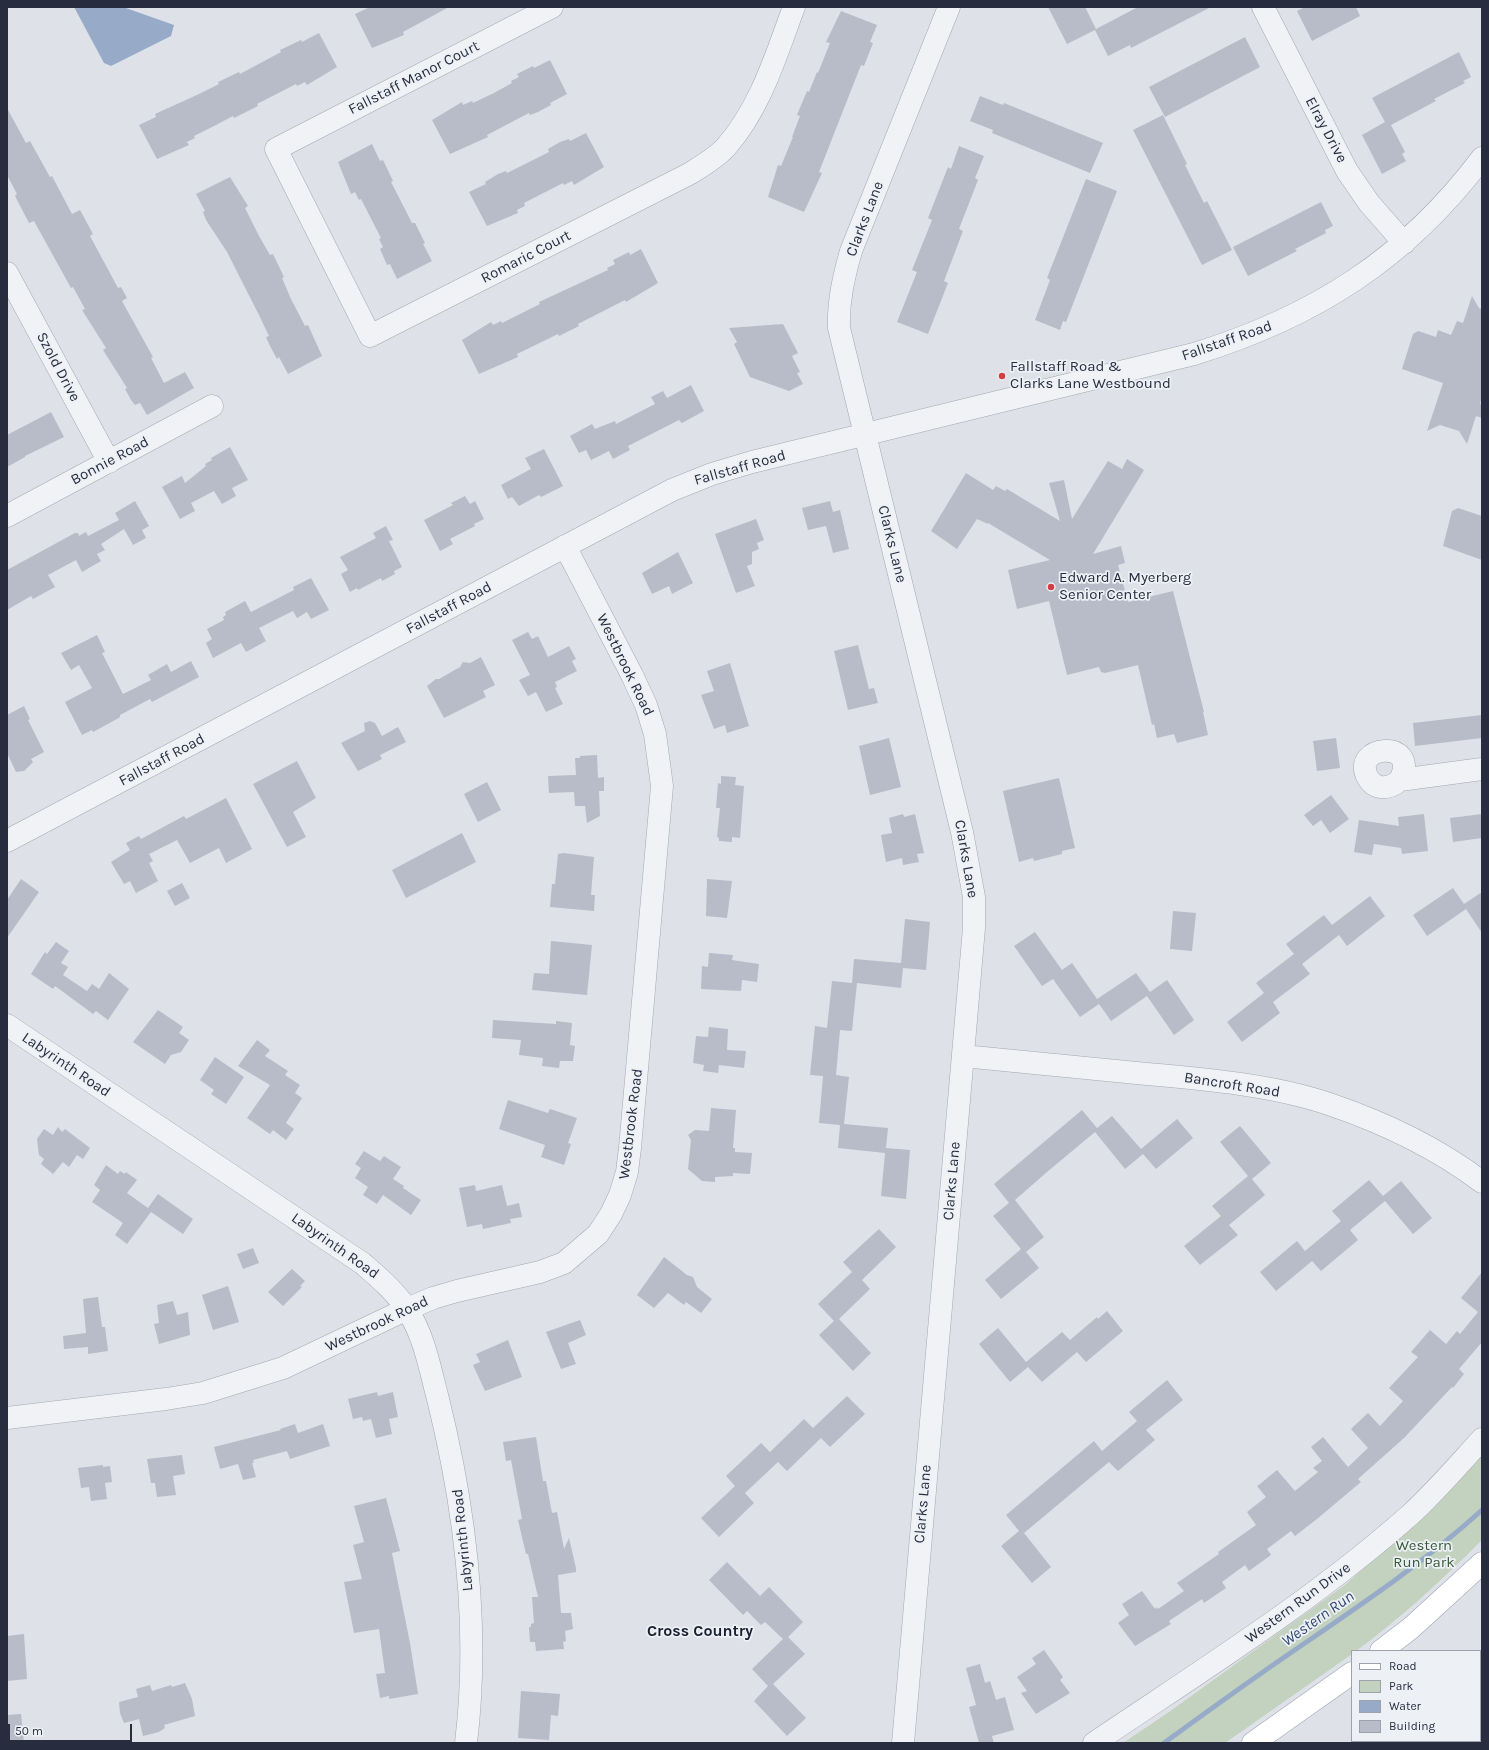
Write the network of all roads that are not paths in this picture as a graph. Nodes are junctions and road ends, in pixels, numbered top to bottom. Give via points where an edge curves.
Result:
1 (552, 7) edge
2 (794, 7) edge
3 (949, 7) edge
4 (1263, 7) edge
5 (276, 149) joint
6 (1482, 158) edge
7 (1404, 243) junction
8 (7, 273) edge
9 (212, 406) dead end
10 (866, 436) junction
11 (109, 462) junction
12 (7, 516) edge
13 (565, 546) junction
14 (1482, 769) edge
15 (1400, 780) dead end
16 (7, 841) edge
17 (7, 1025) edge
18 (963, 1056) junction
19 (1482, 1182) edge
20 (407, 1309) junction
21 (7, 1418) edge
22 (1482, 1439) edge
23 (1482, 1564) edge
24 (1382, 1650) edge
25 (1351, 1674) edge
26 (466, 1743) edge
27 (903, 1743) edge
28 (1094, 1743) edge
29 (1253, 1743) edge

1 - 5 street, Fallstaff Manor Court
2 - 5 street, Romaric Court via 751,112 725,148 709,162 370,336
3 - 10 street, Clarks Lane via 851,251 842,283 838,308 839,328
4 - 7 street, Elray Drive via 1347,171
6 - 7 street, Fallstaff Road via 1449,197
7 - 10 street, Fallstaff Road via 1361,277 1333,294 1249,336 1194,354
8 - 11 street, Szold Drive
9 - 11 street, Bonnie Road
10 - 13 street, Fallstaff Road via 752,462 705,476 672,490
10 - 18 street, Clarks Lane via 970,868 974,897 974,928
11 - 12 street, Bonnie Road
13 - 16 street, Fallstaff Road
13 - 20 street, Westbrook Road via 646,705 661,767 662,804 627,1172 620,1195 598,1234 564,1263 540,1272 457,1290
14 - 15 street
17 - 20 street, Labyrinth Road via 362,1263 387,1284
18 - 19 street, Bancroft Road via 1207,1079 1298,1096 1328,1104 1395,1131 1440,1154
18 - 27 street, Clarks Lane
20 - 21 street, Westbrook Road via 283,1368 203,1392 166,1399
20 - 26 street, Labyrinth Road via 429,1366 448,1440 466,1540 472,1633
22 - 28 street, Western Run Drive via 1412,1513 1322,1588
23 - 24 main road via 1411,1628
25 - 29 main road

